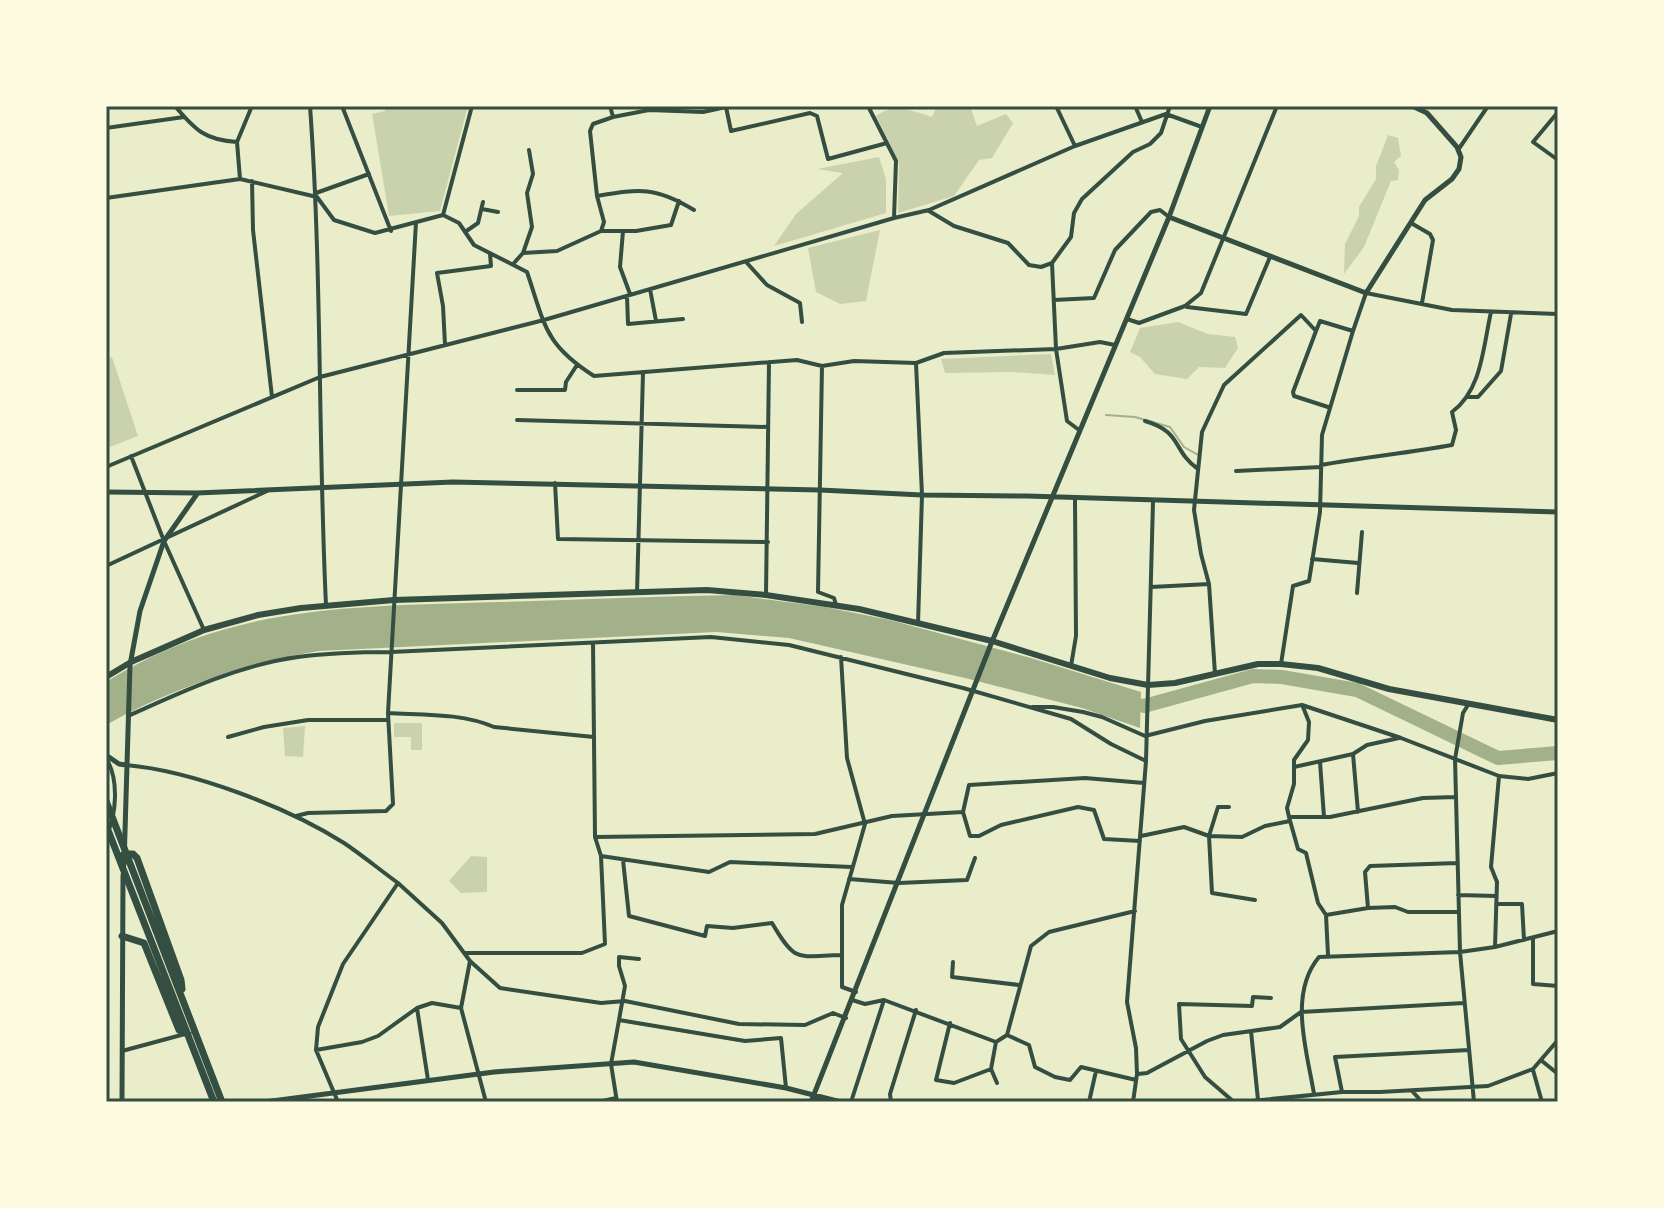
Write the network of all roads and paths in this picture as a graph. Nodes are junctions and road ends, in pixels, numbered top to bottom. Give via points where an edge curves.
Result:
1 (175, 106) edge
2 (252, 106) edge
3 (310, 106) edge
4 (342, 106) edge
5 (472, 106) edge
6 (610, 106) edge
7 (868, 106) edge
8 (1056, 106) edge
9 (1135, 106) edge
10 (1170, 106) edge
11 (1210, 106) edge
12 (1277, 106) edge
13 (1412, 106) edge
14 (1488, 106) edge
15 (1558, 112) edge
16 (1166, 114) junction
17 (184, 117) junction
18 (613, 117) junction
19 (1142, 122) junction
20 (1202, 127) junction
21 (106, 128) edge
22 (237, 142) junction
23 (887, 143) junction
24 (1075, 146) junction
25 (529, 150) dead end
26 (1458, 150) junction
27 (1558, 160) edge
28 (369, 174) junction
29 (240, 179) junction
30 (252, 181) junction
31 (317, 195) junction
32 (597, 196) junction
33 (106, 198) edge
34 (679, 201) junction
35 (483, 202) dead end
36 (482, 209) junction
37 (694, 210) dead end
38 (929, 210) junction
39 (498, 212) dead end
40 (443, 215) junction
41 (1169, 217) junction
42 (894, 218) junction
43 (416, 222) junction
44 (1411, 223) junction
45 (391, 231) junction
46 (601, 231) junction
47 (623, 231) junction
48 (465, 232) junction
49 (1223, 239) junction
50 (523, 253) junction
51 (490, 254) junction
52 (1270, 257) junction
53 (514, 263) junction
54 (746, 263) junction
55 (1052, 263) junction
56 (650, 289) junction
57 (1366, 293) junction
58 (629, 295) junction
59 (1054, 300) junction
60 (1422, 304) junction
61 (1185, 306) junction
62 (1491, 312) junction
63 (1511, 314) junction
64 (1558, 314) edge
65 (683, 319) dead end
66 (1127, 319) junction
67 (544, 320) junction
68 (656, 321) junction
69 (802, 322) dead end
70 (1316, 331) junction
71 (1353, 331) junction
72 (445, 345) junction
73 (1115, 345) junction
74 (1056, 349) junction
75 (408, 354) junction
76 (769, 362) junction
77 (916, 363) junction
78 (577, 365) junction
79 (822, 366) junction
80 (643, 373) junction
81 (320, 377) junction
82 (517, 390) dead end
83 (272, 397) junction
84 (1468, 397) junction
85 (1328, 407) junction
86 (517, 420) dead end
87 (1145, 421) dead end
88 (640, 424) junction
89 (768, 427) junction
90 (1079, 430) junction
91 (131, 456) junction
92 (1321, 466) junction
93 (106, 467) edge
94 (1198, 469) junction
95 (1236, 471) dead end
96 (401, 483) junction
97 (555, 483) junction
98 (321, 487) junction
99 (639, 487) junction
100 (768, 490) junction
101 (820, 490) junction
102 (268, 491) junction
103 (106, 492) edge
104 (147, 493) junction
105 (197, 493) junction
106 (922, 495) junction
107 (1051, 498) junction
108 (1075, 500) junction
109 (1153, 502) junction
110 (1194, 503) junction
111 (1319, 505) junction
112 (1558, 512) edge
113 (1362, 532) dead end
114 (638, 538) junction
115 (164, 541) junction
116 (768, 542) junction
117 (1312, 559) junction
118 (1359, 563) junction
119 (106, 566) edge
120 (1209, 584) junction
121 (1151, 587) junction
122 (637, 593) junction
123 (1357, 593) dead end
124 (766, 595) junction
125 (394, 601) junction
126 (326, 605) junction
127 (836, 605) junction
128 (918, 624) junction
129 (204, 630) junction
130 (593, 643) junction
131 (992, 643) junction
132 (391, 650) junction
133 (841, 657) junction
134 (130, 664) junction
135 (1281, 664) junction
136 (1071, 666) junction
137 (1215, 674) junction
138 (106, 677) edge
139 (1148, 689) junction
140 (974, 691) junction
141 (1302, 705) junction
142 (1468, 705) junction
143 (1026, 707) junction
144 (128, 715) junction
145 (388, 717) junction
146 (1558, 720) edge
147 (1145, 734) junction
148 (228, 737) dead end
149 (594, 737) junction
150 (1401, 738) junction
151 (1353, 754) junction
152 (106, 756) edge
153 (1455, 759) junction
154 (1146, 761) junction
155 (1320, 762) junction
156 (126, 765) junction
157 (1294, 767) junction
158 (1558, 773) edge
159 (1499, 776) junction
160 (1144, 783) junction
161 (1456, 797) junction
162 (106, 801) edge
163 (1229, 807) dead end
164 (926, 812) junction
165 (963, 812) junction
166 (1358, 812) junction
167 (296, 816) junction
168 (1324, 817) junction
169 (1290, 819) junction
170 (865, 824) junction
171 (106, 825) edge
172 (106, 836) edge
173 (1209, 836) junction
174 (595, 837) junction
175 (1141, 838) junction
176 (124, 854) junction
177 (601, 856) junction
178 (975, 858) dead end
179 (623, 860) junction
180 (1458, 863) junction
181 (852, 867) junction
182 (849, 879) junction
183 (398, 883) junction
184 (899, 883) junction
185 (1458, 895) junction
186 (1497, 896) junction
187 (1255, 900) dead end
188 (1496, 904) junction
189 (1368, 908) junction
190 (1135, 911) junction
191 (1459, 912) junction
192 (1326, 915) junction
193 (1558, 931) edge
194 (122, 936) junction
195 (1533, 938) junction
196 (1524, 940) junction
197 (1495, 947) junction
198 (1460, 952) junction
199 (464, 953) junction
200 (161, 954) junction
201 (842, 955) junction
202 (1328, 955) junction
203 (639, 959) dead end
204 (470, 961) junction
205 (953, 962) dead end
206 (1019, 985) junction
207 (1558, 986) edge
208 (856, 992) junction
209 (182, 998) junction
210 (1271, 998) dead end
211 (852, 1000) junction
212 (884, 1000) junction
213 (622, 1001) junction
214 (1464, 1003) junction
215 (417, 1008) junction
216 (461, 1008) junction
217 (916, 1010) junction
218 (1301, 1012) junction
219 (846, 1018) junction
220 (619, 1020) junction
221 (950, 1023) junction
222 (1251, 1031) junction
223 (188, 1034) junction
224 (1007, 1035) junction
225 (1558, 1040) edge
226 (996, 1042) junction
227 (316, 1050) junction
228 (1469, 1050) junction
229 (122, 1051) junction
230 (1190, 1052) junction
231 (1542, 1061) junction
232 (611, 1064) junction
233 (991, 1069) junction
234 (1533, 1069) junction
235 (1096, 1071) junction
236 (478, 1074) junction
237 (1558, 1074) edge
238 (1136, 1077) junction
239 (428, 1081) junction
240 (997, 1083) dead end
241 (1472, 1085) junction
242 (786, 1088) junction
243 (1412, 1091) junction
244 (1342, 1092) junction
245 (1380, 1092) junction
246 (334, 1093) junction
247 (1314, 1094) junction
248 (814, 1095) junction
249 (1302, 1095) junction
250 (616, 1100) edge
251 (1258, 1100) junction
252 (122, 1102) edge
253 (214, 1102) edge
254 (222, 1102) edge
255 (264, 1102) edge
256 (338, 1102) edge
257 (486, 1102) edge
258 (598, 1102) edge
259 (811, 1102) edge
260 (841, 1102) edge
261 (851, 1102) edge
262 (891, 1102) edge
263 (1089, 1102) edge
264 (1133, 1102) edge
265 (1234, 1102) edge
266 (1241, 1102) edge
267 (1302, 1102) edge
268 (1380, 1102) edge
269 (1422, 1102) edge
270 (1474, 1102) edge
271 (1542, 1102) edge

1 - 17 street
2 - 22 street
3 - 31 street
4 - 28 street
5 - 40 street
6 - 18 street
7 - 23 street
8 - 24 street
9 - 19 street
10 - 16 street
11 - 20 street
12 - 49 street
13 - 26 street via 1427,113
14 - 26 street
15 - 27 street via 1533,142
16 - 19 street
16 - 20 street
16 - 55 street via 1161,133 1082,199 1071,237
17 - 21 street
17 - 22 street via 201,134
18 - 23 street via 726,107 731,131 810,113 817,116 828,159
18 - 32 street via 593,124 590,131
19 - 24 street
20 - 41 street
22 - 29 street
23 - 42 street via 896,161
24 - 38 street
25 - 50 street via 532,227
26 - 44 street via 1459,169 1425,200
28 - 31 street
28 - 45 street
29 - 30 street
29 - 33 street
30 - 31 street
30 - 83 street
31 - 45 street via 334,220 375,233
31 - 81 street
32 - 34 street via 642,189
32 - 46 street via 604,222
34 - 37 street
34 - 47 street via 671,225
35 - 36 street
36 - 39 street
36 - 48 street via 478,223
38 - 42 street
38 - 55 street via 954,226 1008,243 1029,265
40 - 43 street
40 - 48 street
41 - 49 street
41 - 59 street via 1160,210 1151,212 1115,250 1094,298
41 - 66 street
42 - 54 street
43 - 45 street
43 - 75 street
44 - 57 street
44 - 60 street via 1433,240
46 - 47 street
46 - 50 street via 557,251
47 - 58 street via 620,267
48 - 51 street
49 - 52 street
49 - 61 street via 1201,293
50 - 53 street
51 - 53 street
51 - 72 street via 491,266 437,273
52 - 57 street
52 - 61 street via 1246,314
53 - 67 street via 527,272
54 - 56 street
54 - 69 street via 767,285 800,303
55 - 59 street
56 - 58 street
56 - 68 street
57 - 60 street
57 - 71 street
58 - 67 street
58 - 68 street via 628,324
59 - 74 street
60 - 62 street
61 - 66 street via 1139,323
62 - 63 street
62 - 84 street
63 - 64 street
63 - 84 street via 1501,371 1478,397
65 - 68 street
66 - 73 street
67 - 72 street
67 - 78 street via 549,337
70 - 71 street via 1320,321
70 - 85 street via 1294,396
70 - 94 street via 1301,315 1224,385 1202,432
71 - 85 street
72 - 75 street
73 - 74 street via 1100,342
73 - 90 street
74 - 77 street via 944,353
74 - 90 street via 1067,421
75 - 81 street
75 - 96 street
76 - 79 street via 797,360
76 - 80 street
76 - 89 street
77 - 79 street
77 - 106 street
78 - 80 street via 594,376
78 - 82 street via 565,390
79 - 101 street
80 - 88 street
81 - 83 street
81 - 98 street
83 - 91 street
84 - 92 street via 1452,412 1452,445
85 - 92 street
86 - 88 street
87 - 94 street via 1174,436 1185,461
88 - 89 street
88 - 99 street
89 - 100 street
90 - 107 street
91 - 93 street
91 - 104 street
92 - 95 street
92 - 111 street
94 - 110 street
96 - 97 street
96 - 98 street
96 - 125 street
97 - 99 street
97 - 114 street via 558,539
98 - 102 street
98 - 126 street
99 - 100 street
99 - 114 street
100 - 101 street
100 - 116 street
101 - 106 street
101 - 127 street via 818,592 834,598
102 - 105 street
102 - 115 street
103 - 104 street
104 - 105 street
104 - 115 street
105 - 115 street
106 - 107 street
106 - 128 street
107 - 108 street
107 - 131 street
108 - 109 street
108 - 136 street via 1076,636
109 - 110 street
109 - 121 street
110 - 111 street
110 - 120 street
111 - 112 street
111 - 117 street
113 - 118 street
114 - 116 street
114 - 122 street
115 - 119 street
115 - 129 street
115 - 134 street via 140,611
116 - 124 street
117 - 118 street
117 - 135 street via 1309,581 1293,586
118 - 123 street
120 - 121 street
120 - 137 street
121 - 139 street
122 - 124 main road via 707,590
122 - 125 main road
124 - 127 main road
125 - 126 main road
125 - 132 street
126 - 129 main road
127 - 128 main road
128 - 131 main road
129 - 134 main road
130 - 132 street
130 - 133 street via 711,637
130 - 149 street
131 - 136 main road
131 - 140 street
132 - 144 street via 260,664
132 - 145 street
133 - 140 street
133 - 170 street via 847,758
134 - 138 main road
134 - 144 street
135 - 137 main road
135 - 142 main road via 1318,668
136 - 139 main road
137 - 139 main road
139 - 147 street
140 - 143 street
140 - 164 street
141 - 147 street
141 - 150 street
141 - 157 street via 1309,722 1308,740
142 - 146 main road
142 - 153 street
143 - 147 street via 1083,712
143 - 154 street via 1071,719
144 - 156 street
145 - 148 street via 308,720
145 - 149 street via 455,718
145 - 167 street via 393,804 386,811
147 - 154 street
149 - 174 street
150 - 151 street via 1367,745
150 - 153 street
151 - 155 street
151 - 166 street
152 - 156 street
152 - 172 street via 115,786
153 - 159 street
153 - 161 street
154 - 160 street
155 - 157 street
155 - 168 street
156 - 167 street via 192,777
156 - 176 street
157 - 169 street
158 - 159 street via 1528,779
159 - 186 street via 1491,867
160 - 165 street via 1085,778 969,785
160 - 175 street
161 - 166 street via 1423,798
161 - 180 street
162 - 200 highway
163 - 173 street via 1218,807
164 - 165 street
164 - 170 street
164 - 184 street
165 - 175 street via 970,836 1078,807 1094,810 1104,839
166 - 168 street
167 - 183 street
168 - 169 street
169 - 173 street via 1242,837
169 - 192 street
170 - 174 street via 815,834
170 - 181 street
171 - 200 highway
173 - 175 street via 1184,827
173 - 187 street via 1212,893
174 - 177 street
175 - 190 street
176 - 194 street
176 - 209 highway via 137,858 181,980
177 - 179 street
177 - 199 street via 605,944 582,953
178 - 184 street via 967,880
179 - 181 street via 709,872 730,862
179 - 201 street via 629,916 705,936 707,926 772,923 788,950 799,956
180 - 185 street
180 - 189 street via 1370,866 1365,872
181 - 182 street
182 - 184 street
182 - 201 street via 842,905
183 - 199 street via 442,923
183 - 227 street via 343,964 318,1027
184 - 208 street
185 - 186 street
185 - 191 street
186 - 188 street
188 - 196 street via 1522,904
188 - 197 street
189 - 191 street
189 - 192 street
190 - 206 street via 1049,932 1031,946
190 - 238 street via 1127,1002
191 - 198 street
192 - 202 street
193 - 195 street
194 - 223 highway via 144,943 179,1030
194 - 229 street
195 - 196 street
195 - 207 street via 1533,984
196 - 197 street
197 - 198 street
198 - 202 street
198 - 214 street
199 - 204 street
200 - 209 highway
200 - 223 highway
201 - 208 street via 842,987
202 - 218 street via 1311,966
203 - 213 street via 619,957 625,986
204 - 213 street via 500,988 601,1003
204 - 216 street
205 - 206 street via 952,977
206 - 224 street
208 - 211 street
209 - 254 highway
210 - 230 street via 1253,997 1252,1006 1179,1004 1181,1039
211 - 212 street
211 - 219 street
212 - 217 street
212 - 261 street
213 - 219 street via 739,1024 805,1025 833,1013
213 - 220 street
214 - 218 street
214 - 228 street
215 - 216 street via 432,1003
215 - 227 street via 378,1036
215 - 239 street
216 - 236 street
217 - 221 street
217 - 262 street
218 - 222 street via 1280,1027
218 - 247 street
219 - 248 street
220 - 232 street
220 - 242 street via 745,1041 781,1038
221 - 226 street
221 - 233 street via 936,1080 954,1083
222 - 230 street via 1223,1035
222 - 251 street
223 - 229 street
223 - 253 highway
224 - 226 street
224 - 235 street via 1029,1045 1035,1067 1055,1077 1070,1080 1081,1067
225 - 231 street
226 - 233 street
227 - 246 street
228 - 241 street
228 - 244 street via 1335,1057
229 - 252 street
230 - 238 street
230 - 265 street via 1205,1077
231 - 234 street
231 - 237 street
232 - 236 street
232 - 242 street via 634,1062
232 - 250 street
233 - 240 street
234 - 241 street via 1488,1086
234 - 271 street
235 - 238 street
235 - 263 street
236 - 239 street
236 - 257 street
238 - 264 street
239 - 246 street
241 - 243 street
241 - 270 street
242 - 248 street
243 - 245 street
243 - 269 street
244 - 245 street
244 - 247 street
245 - 268 street
246 - 255 street
246 - 256 street
247 - 249 street
248 - 259 street
248 - 260 street
249 - 251 street
249 - 267 street
250 - 258 street
251 - 266 street

